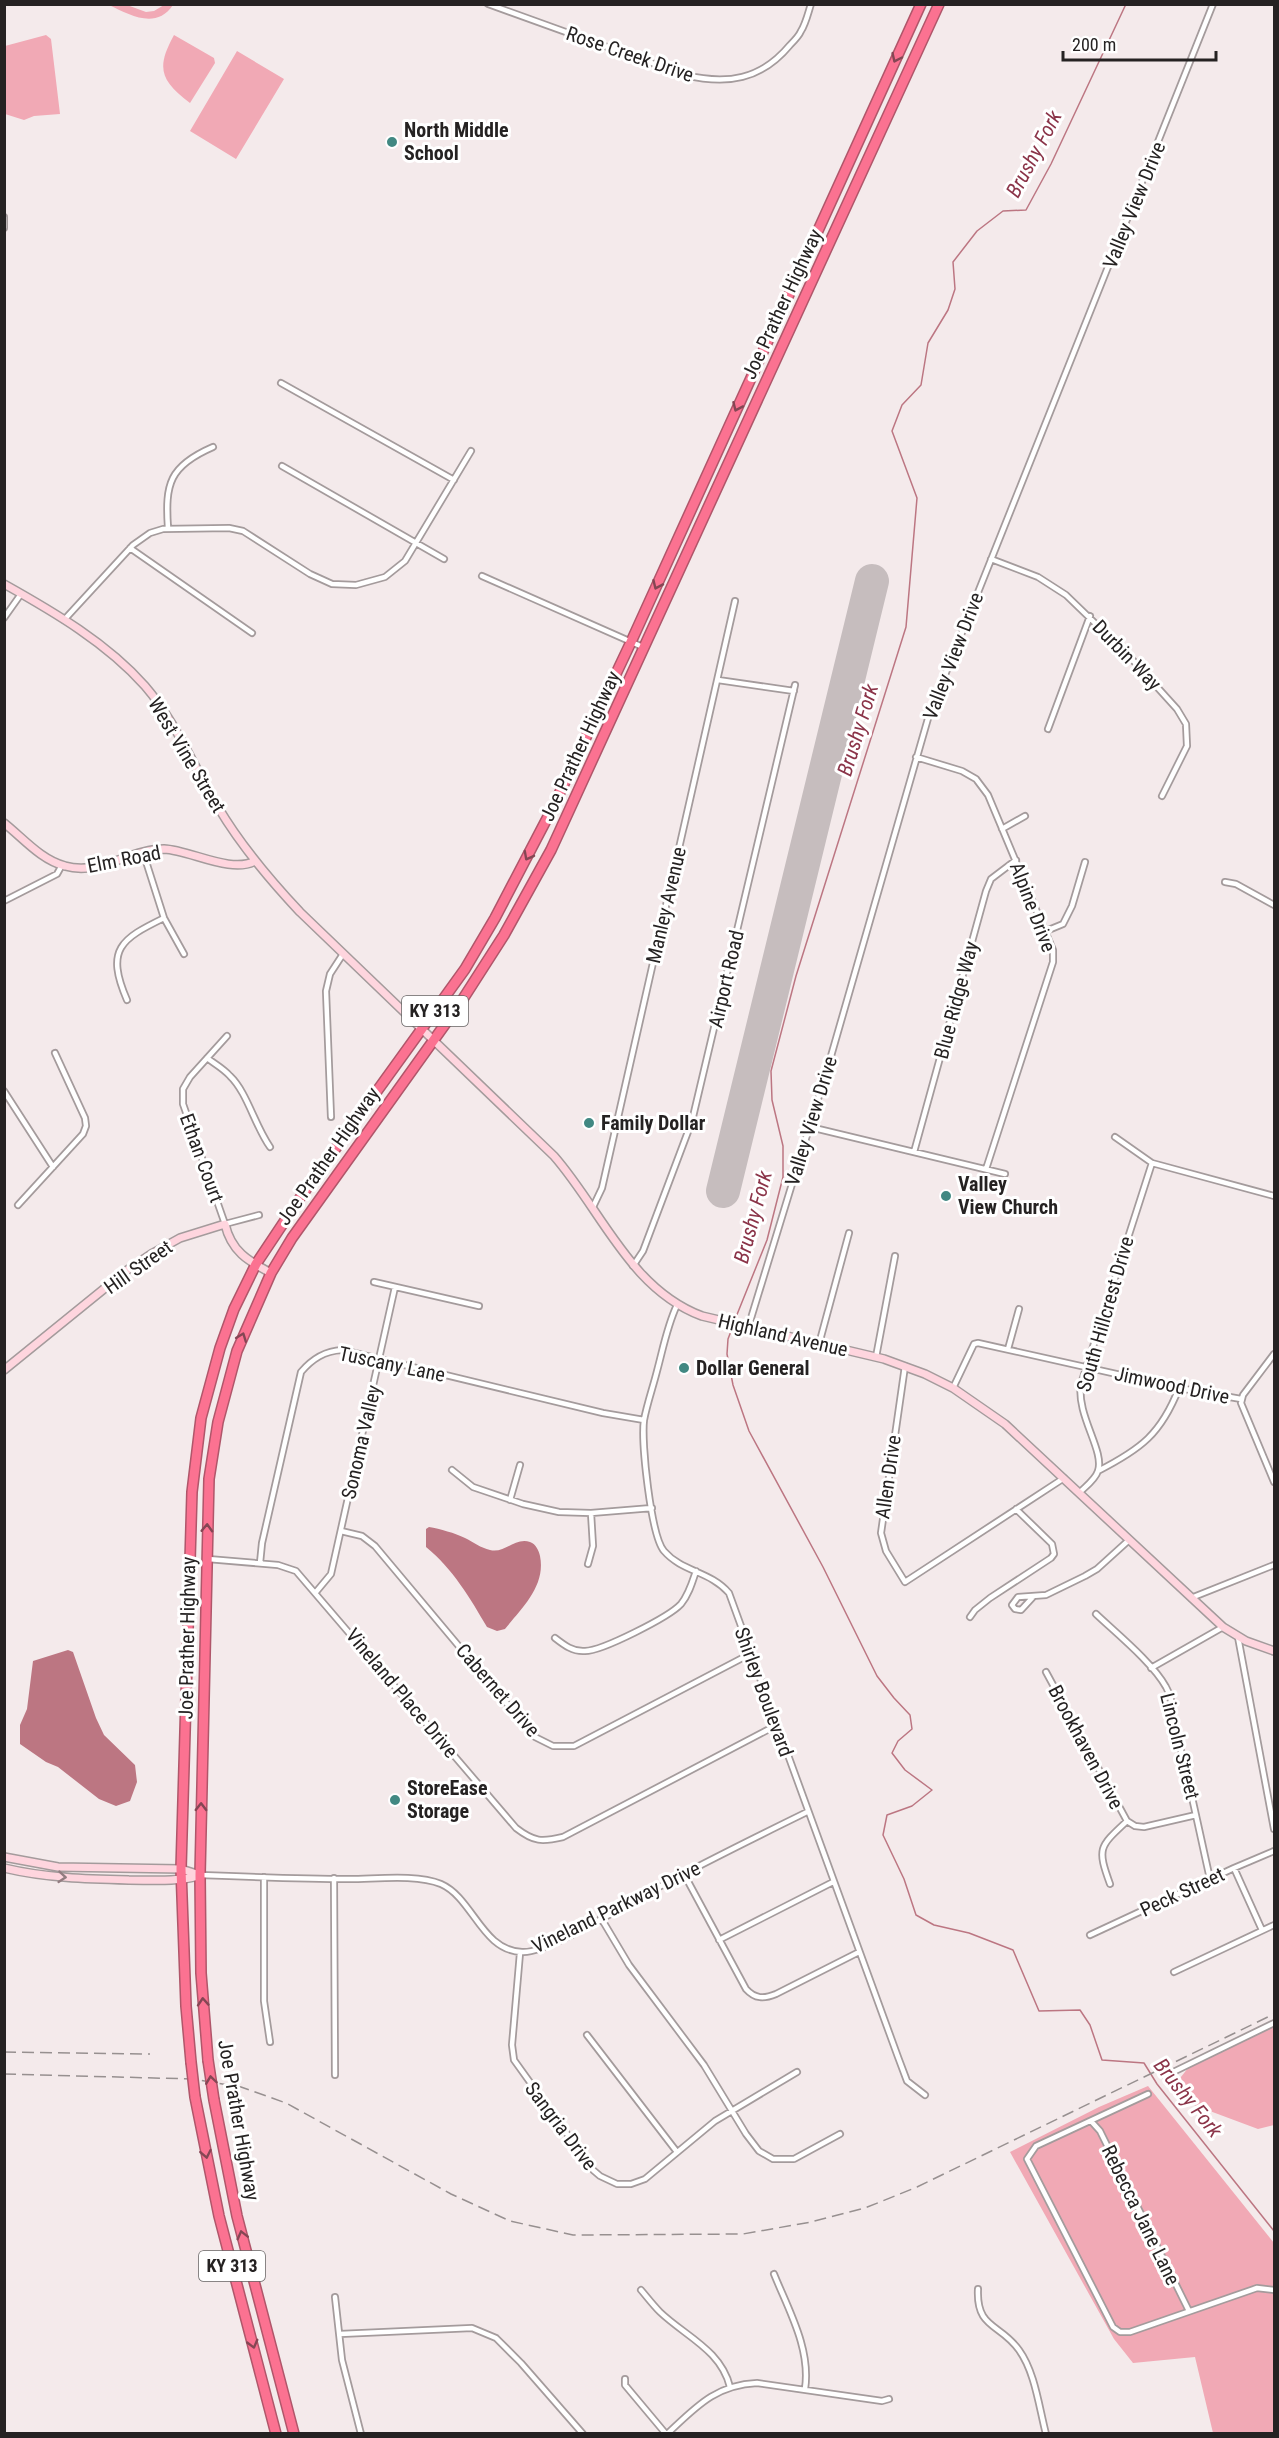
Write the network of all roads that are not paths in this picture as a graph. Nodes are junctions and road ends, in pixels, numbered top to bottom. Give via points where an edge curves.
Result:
1 (488, 4) edge
2 (811, 4) edge
3 (921, 4) edge
4 (939, 4) edge
5 (1213, 4) edge
6 (4, 217) edge
7 (4, 228) edge
8 (281, 383) dead end
9 (213, 447) dead end
10 (471, 451) dead end
11 (282, 466) dead end
12 (454, 480) junction
13 (168, 528) junction
14 (416, 543) junction
15 (130, 548) junction
16 (444, 559) dead end
17 (991, 560) junction
18 (482, 576) dead end
19 (4, 584) edge
20 (21, 594) junction
21 (735, 601) dead end
22 (1090, 616) junction
23 (4, 618) edge
24 (64, 620) junction
25 (252, 633) dead end
26 (631, 642) junction
27 (645, 648) junction
28 (718, 680) junction
29 (795, 685) dead end
30 (794, 691) junction
31 (1048, 729) dead end
32 (916, 757) junction
33 (1162, 796) dead end
34 (1025, 816) dead end
35 (4, 823) edge
36 (1002, 829) junction
37 (143, 852) junction
38 (1016, 860) junction
39 (255, 861) junction
40 (1085, 862) dead end
41 (62, 866) junction
42 (1225, 882) dead end
43 (4, 901) edge
44 (1275, 904) edge
45 (165, 918) junction
46 (1046, 931) junction
47 (183, 954) dead end
48 (343, 954) junction
49 (127, 1000) dead end
50 (422, 1029) junction
51 (227, 1036) dead end
52 (434, 1041) junction
53 (55, 1053) dead end
54 (207, 1058) junction
55 (4, 1091) edge
56 (332, 1117) dead end
57 (810, 1127) junction
58 (1115, 1137) dead end
59 (270, 1147) dead end
60 (914, 1152) junction
61 (1152, 1163) junction
62 (52, 1167) junction
63 (986, 1168) junction
64 (1005, 1174) dead end
65 (1275, 1196) edge
66 (18, 1205) dead end
67 (593, 1207) junction
68 (258, 1215) dead end
69 (225, 1224) junction
70 (849, 1233) dead end
71 (895, 1256) dead end
72 (256, 1264) junction
73 (633, 1266) junction
74 (272, 1273) junction
75 (374, 1282) dead end
76 (395, 1287) junction
77 (677, 1305) junction
78 (480, 1306) dead end
79 (1019, 1309) dead end
80 (744, 1327) junction
81 (819, 1344) junction
82 (1008, 1349) junction
83 (1275, 1354) edge
84 (876, 1357) junction
85 (380, 1359) junction
86 (905, 1366) junction
87 (1086, 1366) junction
88 (4, 1370) edge
89 (953, 1388) junction
90 (1179, 1388) junction
91 (1241, 1399) junction
92 (645, 1420) junction
93 (520, 1465) dead end
94 (452, 1470) dead end
95 (1098, 1471) junction
96 (1064, 1478) junction
97 (1275, 1482) edge
98 (1079, 1492) junction
99 (510, 1500) junction
100 (652, 1508) junction
101 (1016, 1509) junction
102 (591, 1513) junction
103 (341, 1531) junction
104 (1129, 1540) junction
105 (206, 1559) junction
106 (260, 1563) junction
107 (588, 1564) dead end
108 (1275, 1564) edge
109 (696, 1571) junction
110 (316, 1592) junction
111 (1033, 1597) dead end
112 (1190, 1598) junction
113 (1096, 1614) dead end
114 (970, 1617) dead end
115 (1223, 1627) junction
116 (1238, 1637) junction
117 (555, 1638) dead end
118 (1275, 1651) edge
119 (750, 1654) junction
120 (1151, 1668) junction
121 (1046, 1672) dead end
122 (777, 1725) junction
123 (807, 1812) junction
124 (1196, 1815) junction
125 (1127, 1821) junction
126 (1275, 1829) edge
127 (1275, 1851) edge
128 (4, 1857) edge
129 (4, 1868) edge
130 (1234, 1868) junction
131 (181, 1869) junction
132 (684, 1874) junction
133 (200, 1875) junction
134 (264, 1877) junction
135 (334, 1878) junction
136 (1210, 1879) junction
137 (181, 1880) junction
138 (834, 1882) junction
139 (1110, 1884) dead end
140 (601, 1918) junction
141 (1275, 1925) edge
142 (1262, 1930) junction
143 (1090, 1935) dead end
144 (719, 1940) junction
145 (859, 1952) junction
146 (520, 1953) junction
147 (1174, 1972) dead end
148 (1275, 2023) edge
149 (587, 2035) dead end
150 (270, 2042) dead end
151 (797, 2072) dead end
152 (335, 2075) dead end
153 (1165, 2076) dead end
154 (1148, 2094) dead end
155 (925, 2095) dead end
156 (732, 2111) junction
157 (1091, 2121) junction
158 (840, 2134) dead end
159 (677, 2152) junction
160 (774, 2274) dead end
161 (978, 2289) dead end
162 (641, 2290) dead end
163 (1275, 2290) edge
164 (335, 2297) dead end
165 (1189, 2311) junction
166 (340, 2334) junction
167 (625, 2379) dead end
168 (730, 2387) junction
169 (805, 2390) junction
170 (889, 2399) dead end
171 (276, 2433) edge
172 (294, 2433) edge
173 (361, 2433) edge
174 (582, 2433) edge
175 (666, 2433) edge
176 (1046, 2433) edge

1 - 2 street, Rose Creek Drive via 685,75 734,80 777,61 801,32
3 -> 26 highway, Joe Prather Highway / KY 313
4 - 27 highway, Joe Prather Highway / KY 313
5 - 17 street, Valley View Drive
6 - 7 street
8 - 12 street
9 - 13 street via 172,476
10 - 12 street
11 - 14 street
12 - 14 street
13 - 14 street via 243,531 310,574 340,585 363,584 385,577 401,566
13 - 15 street via 150,533
14 - 16 street
15 - 24 street
15 - 25 street
17 - 22 street, Durbin Way via 1045,580
17 - 32 street, Valley View Drive via 937,693
18 - 26 street
19 - 20 main road, West Vine Street
20 - 23 street
20 - 24 main road, West Vine Street
21 - 28 street, Manley Avenue
22 - 31 street
22 - 33 street, Durbin Way via 1178,709 1186,724 1187,746
24 - 39 main road, West Vine Street via 119,660 150,692 181,738 235,835
26 - 27 street
26 -> 50 highway, Joe Prather Highway / KY 313 via 495,918
27 - 52 highway, Joe Prather Highway / KY 313 via 535,880
28 - 30 street
28 - 67 street, Manley Avenue via 602,1188
29 - 30 street, Airport Road
30 - 73 street, Airport Road via 692,1121 643,1251
32 - 36 street, Alpine Drive via 976,779 988,795
32 - 57 street, Valley View Drive
34 - 36 street
35 - 41 main road, Elm Road
36 - 38 street, Alpine Drive
37 - 39 main road, Elm Road via 165,849 243,865
37 - 41 main road, Elm Road via 94,867
37 - 45 street
38 - 46 street, Alpine Drive
38 - 60 street, Blue Ridge Way via 991,879 986,891
39 - 48 main road, West Vine Street via 282,894
40 - 46 street via 1063,924
41 - 43 street via 57,874
42 - 44 street
45 - 47 street
45 - 49 street via 135,932 118,952 119,981
46 - 63 street, Alpine Drive via 1053,962
48 - 50 main road, Highland Avenue
48 - 56 street via 327,985
50 - 52 main road, Highland Avenue
50 - 72 highway, Joe Prather Highway / KY 313
51 - 54 street, Ethan Court
52 - 67 main road, Highland Avenue via 554,1156
52 - 74 highway, Joe Prather Highway / KY 313 via 308,1214
53 - 62 street via 86,1126
54 - 59 street via 231,1076
54 - 69 street, Ethan Court via 183,1089 183,1104
55 - 62 street
57 - 60 street
57 - 80 street, Valley View Drive
58 - 61 street
60 - 63 street
61 - 65 street
61 - 87 street, South Hillcrest Drive
62 - 66 street
63 - 64 street
67 - 73 main road, Highland Avenue
68 - 69 street
69 - 72 main road via 233,1246
69 - 88 main road, Hill Street via 180,1238 135,1265
70 - 81 street
71 - 84 street
72 - 74 main road
72 - 131 highway, Joe Prather Highway / KY 313 via 220,1348 196,1450
73 - 77 main road, Highland Avenue
105 -> 74 highway, Joe Prather Highway / KY 313 via 209,1479 220,1413 240,1342
75 - 76 street
76 - 78 street
76 - 85 street, Sonoma Valley
77 - 80 main road, Highland Avenue
77 - 92 street, Shirley Boulevard
79 - 82 street
80 - 81 main road, Highland Avenue
81 - 84 main road, Highland Avenue
82 - 87 street, Jimwood Drive
82 - 89 street, Jimwood Drive via 974,1344
83 - 91 street
84 - 86 main road, Highland Avenue
85 - 92 street, Tuscany Lane
85 - 103 street, Sonoma Valley
85 - 106 street, Tuscany Lane via 332,1351 301,1372
86 - 89 main road, Highland Avenue
86 - 101 street, Allen Drive via 881,1533 886,1551 905,1582
87 - 90 street, Jimwood Drive
87 - 95 street, South Hillcrest Drive via 1080,1399 1098,1453
89 - 96 main road, Highland Avenue via 1005,1424
90 - 91 street, Jimwood Drive
90 - 95 street via 1167,1415 1149,1440
91 - 97 street
92 - 100 street, Shirley Boulevard
93 - 99 street
94 - 99 street via 473,1487
95 - 98 street
96 - 98 main road, Highland Avenue
96 - 101 street
98 - 104 main road, Highland Avenue
99 - 102 street via 559,1512
100 - 102 street
100 - 109 street, Shirley Boulevard via 663,1550 677,1563
101 - 114 street via 1048,1540 1054,1554
102 - 107 street via 593,1546
103 - 110 street, Sonoma Valley via 331,1574
103 - 119 street, Cabernet Drive via 362,1536 375,1546 535,1737 553,1746 574,1746
104 - 111 street via 1093,1572 1046,1595
104 - 112 main road, Highland Avenue
105 - 106 street, Vineland Place Drive
133 -> 105 highway, Joe Prather Highway / KY 313
106 - 110 street, Vineland Place Drive via 296,1571
108 - 112 street
109 - 117 street via 689,1592 671,1613 599,1649 583,1652 568,1648
109 - 119 street, Shirley Boulevard via 719,1581 729,1593
110 - 122 street, Vineland Place Drive via 516,1828 528,1837 544,1841 563,1837
112 - 115 main road, Highland Avenue
113 - 120 street, Lincoln Street
115 - 116 main road, Highland Avenue
115 - 120 street
116 - 118 main road, Highland Avenue
116 - 126 street
119 - 122 street, Shirley Boulevard
120 - 124 street, Lincoln Street via 1170,1696
121 - 125 street, Brookhaven Drive
122 - 123 street, Shirley Boulevard
123 - 132 street, Vineland Parkway Drive
123 - 138 street, Shirley Boulevard
124 - 125 street, Brookhaven Drive via 1144,1827
124 - 136 street, Lincoln Street
125 - 139 street via 1103,1848 1102,1861
127 - 130 street, Peck Street
128 - 131 main road via 58,1867
129 -> 137 main road via 85,1879
130 - 136 street, Peck Street
130 - 142 street
131 - 133 main road
131 - 137 highway, Joe Prather Highway / KY 313
132 - 140 street, Vineland Parkway Drive
132 - 144 street
133 - 134 street, Vineland Parkway Drive
133 - 137 main road
172 -> 133 highway, Joe Prather Highway / KY 313, bridge via 237,2216 214,2100 201,1973
134 - 135 street, Vineland Parkway Drive
134 - 150 street via 264,2001
135 - 146 street, Vineland Parkway Drive via 440,1884 451,1890 495,1941
135 - 152 street
136 - 143 street, Peck Street
137 -> 171 highway, Joe Prather Highway / KY 313, bridge via 186,2006 195,2097 219,2216
138 - 144 street
138 - 145 street, Shirley Boulevard
140 - 146 street, Vineland Parkway Drive via 540,1949
140 - 156 street via 629,1965 704,2065
141 - 142 street
142 - 147 street
144 - 145 street via 746,1989 757,1998 783,1991
145 - 155 street, Shirley Boulevard via 907,2081
146 - 159 street, Sangria Drive via 513,2060 593,2170 617,2184 631,2184 645,2179
148 - 153 street
149 - 159 street
151 - 156 street, Sangria Drive
154 - 157 street
156 - 158 street via 753,2144 773,2158 799,2158
156 - 159 street, Sangria Drive
157 - 165 street, Rebecca Jane Lane via 1100,2131
157 - 165 street via 1036,2146 1027,2159 1113,2327 1130,2332
160 - 169 street via 806,2354
161 - 176 street via 981,2315 1011,2340 1022,2355
162 - 168 street via 659,2311 712,2353 726,2372
163 - 165 street via 1257,2288
164 - 166 street
166 - 173 street via 342,2360
166 - 174 street via 472,2328 496,2338
167 - 175 street via 637,2401
168 - 169 street via 757,2383
168 - 175 street via 717,2391
169 - 170 street via 882,2402

